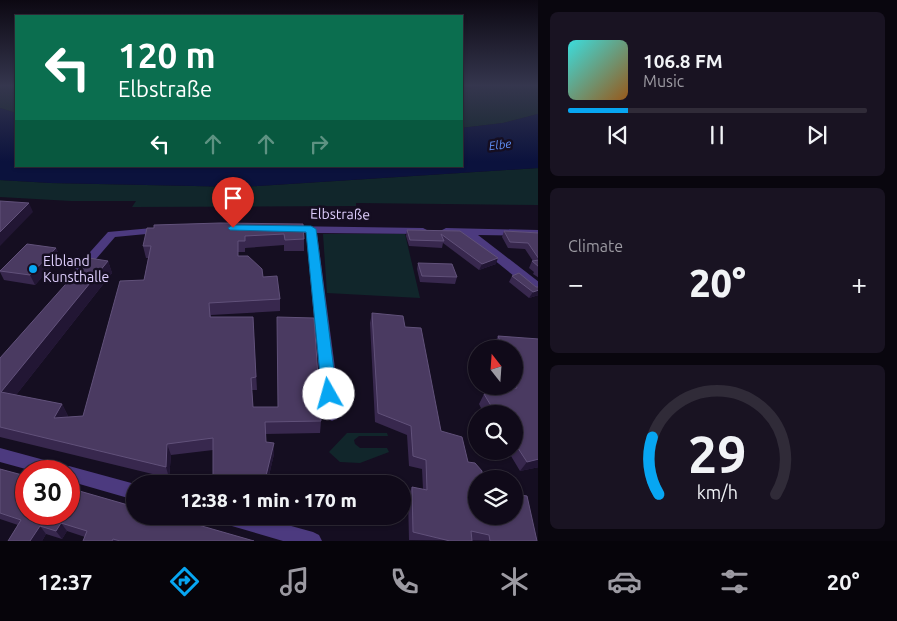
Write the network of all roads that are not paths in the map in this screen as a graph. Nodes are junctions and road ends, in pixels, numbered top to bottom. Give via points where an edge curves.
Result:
1 (275, 228) edge
2 (311, 229) junction
3 (173, 230) edge
4 (467, 232) junction
5 (538, 233) edge
6 (68, 283) edge
7 (538, 289) edge
8 (332, 413) dead end
9 (0, 455) edge
10 (18, 460) edge
11 (80, 477) edge
12 (126, 490) edge
13 (257, 525) edge
14 (313, 541) edge

1 - 2 street, Elbstraße
2 - 4 street, Elbstraße
2 - 8 street
3 - 6 street via 112,234
4 - 5 street, Elbstraße
4 - 7 street
9 - 10 street
11 - 12 street
13 - 14 street

